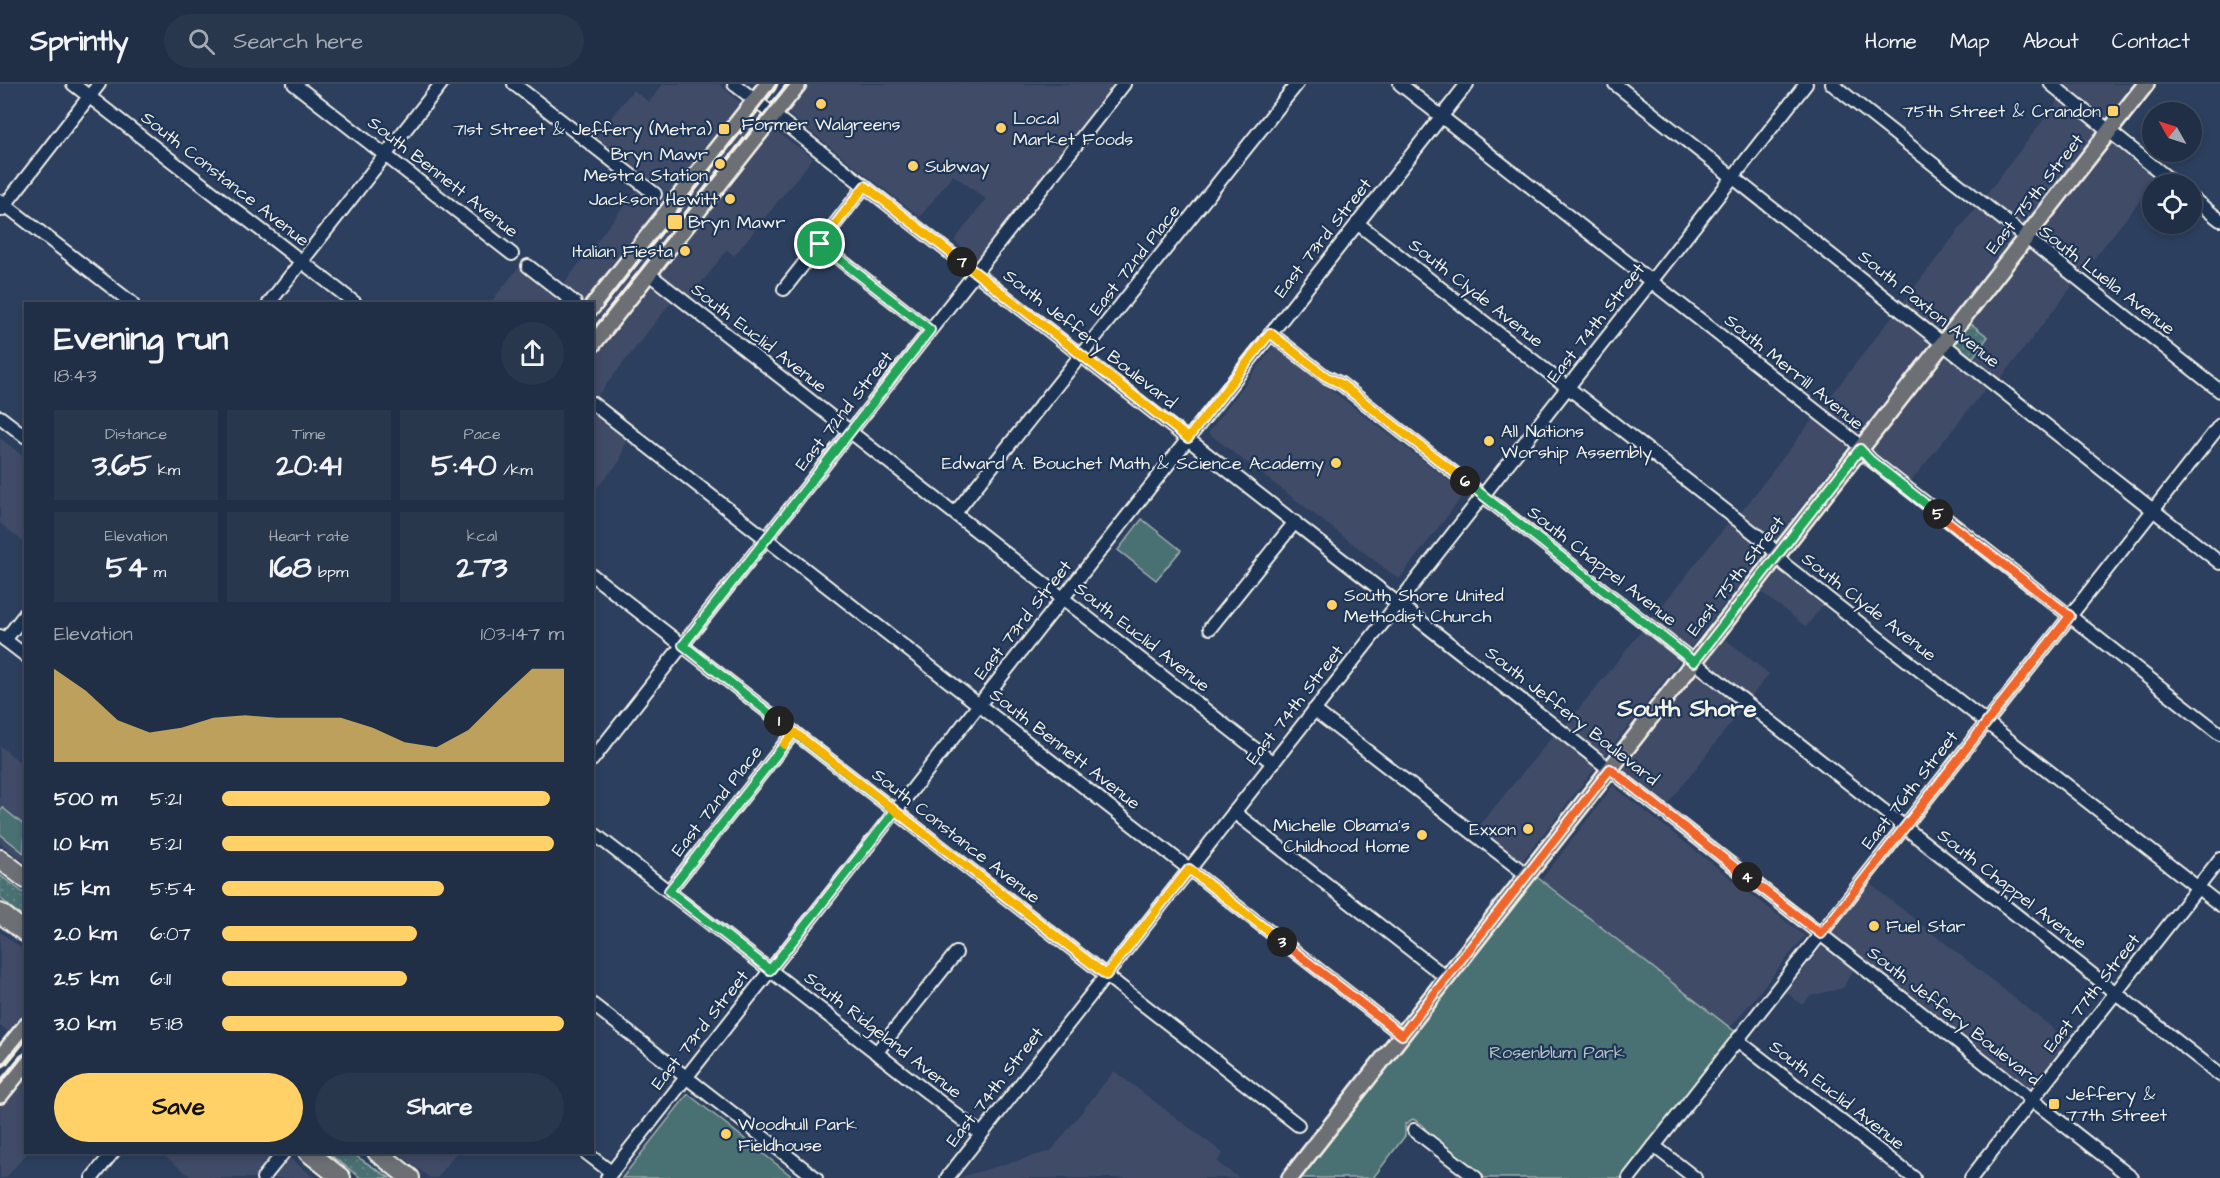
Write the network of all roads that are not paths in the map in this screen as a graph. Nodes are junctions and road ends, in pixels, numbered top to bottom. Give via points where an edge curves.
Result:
1 (74, 84) edge
2 (99, 84) edge
3 (294, 84) edge
4 (441, 84) edge
5 (514, 84) edge
6 (734, 84) edge
7 (768, 84) edge
8 (798, 84) edge
9 (1124, 84) edge
10 (1297, 84) edge
11 (1400, 84) edge
12 (1467, 84) edge
13 (1615, 84) edge
14 (1806, 84) edge
15 (1832, 84) edge
16 (2051, 84) edge
17 (2146, 84) edge
18 (90, 97) junction
19 (754, 100) junction
20 (774, 115) junction
21 (1441, 117) junction
22 (2108, 132) junction
23 (385, 155) junction
24 (2162, 174) edge
25 (1733, 177) junction
26 (865, 186) junction
27 (655, 194) dead end
28 (2, 205) edge
29 (2202, 206) edge
30 (2220, 220) edge
31 (1357, 223) junction
32 (2026, 238) junction
33 (820, 244) junction
34 (512, 254) dead end
35 (301, 262) junction
36 (528, 266) dead end
37 (976, 272) junction
38 (649, 274) junction
39 (1651, 281) junction
40 (784, 289) dead end
41 (131, 302) edge
42 (270, 302) edge
43 (354, 302) edge
44 (574, 302) edge
45 (594, 304) edge
46 (930, 330) junction
47 (1270, 333) junction
48 (594, 343) edge
49 (1942, 345) junction
50 (1081, 355) junction
51 (1568, 387) junction
52 (2220, 391) edge
53 (594, 404) edge
54 (0, 417) edge
55 (2220, 425) edge
56 (850, 432) junction
57 (24, 435) edge
58 (1188, 438) junction
59 (1860, 449) junction
60 (1483, 495) junction
61 (2153, 510) junction
62 (955, 513) junction
63 (1295, 522) junction
64 (767, 538) junction
65 (1777, 555) junction
66 (2220, 563) edge
67 (594, 577) edge
68 (1063, 597) junction
69 (1398, 603) junction
70 (24, 615) edge
71 (2070, 616) junction
72 (1210, 628) dead end
73 (2, 638) edge
74 (683, 645) junction
75 (24, 654) edge
76 (1694, 662) junction
77 (979, 704) junction
78 (1314, 710) junction
79 (1987, 722) junction
80 (794, 732) junction
81 (2220, 734) edge
82 (594, 757) edge
83 (1273, 763) junction
84 (1610, 769) junction
85 (895, 811) junction
86 (1234, 812) junction
87 (1904, 828) junction
88 (594, 834) edge
89 (0, 859) edge
90 (2220, 859) edge
91 (1189, 869) junction
92 (1527, 875) junction
93 (24, 877) edge
94 (2198, 888) junction
95 (669, 891) junction
96 (2220, 905) edge
97 (0, 913) edge
98 (24, 931) edge
99 (1821, 934) junction
100 (956, 953) dead end
101 (770, 970) junction
102 (1106, 975) junction
103 (1447, 978) junction
104 (2115, 993) junction
105 (594, 1006) edge
106 (24, 1028) edge
107 (1402, 1035) junction
108 (1737, 1040) junction
109 (876, 1053) junction
110 (0, 1058) edge
111 (24, 1065) edge
112 (2220, 1075) edge
113 (686, 1077) junction
114 (0, 1095) edge
115 (2032, 1100) junction
116 (1298, 1125) dead end
117 (1414, 1130) dead end
118 (981, 1134) junction
119 (1654, 1146) junction
120 (111, 1154) edge
121 (282, 1154) edge
122 (311, 1154) edge
123 (380, 1154) edge
124 (587, 1154) edge
125 (609, 1175) edge
126 (92, 1178) edge
127 (263, 1178) edge
128 (341, 1178) edge
129 (410, 1178) edge
130 (816, 1178) edge
131 (947, 1178) edge
132 (1290, 1178) edge
133 (1476, 1178) edge
134 (1629, 1178) edge
135 (1695, 1178) edge
136 (1914, 1178) edge
137 (1971, 1178) edge
138 (2132, 1178) edge

1 - 18 street, South Constance Avenue
2 - 18 street
3 - 23 street, South Bennett Avenue
4 - 23 street
5 - 27 street
6 - 19 street, South Jeffery Boulevard
7 - 19 main road
8 - 20 main road
9 - 37 street, East 72nd Street
10 - 50 street, East 72nd Place
11 - 21 street, South Merrill Avenue
12 - 21 street, East 73rd Street
13 - 25 street, South Paxton Avenue
14 - 25 street, East 74th Street
15 - 32 street, South Luella Avenue
16 - 22 street
17 - 22 main road, East 75th Street
18 - 28 street
18 - 35 street, South Constance Avenue
19 - 20 street, South Jeffery Boulevard
19 - 45 main road
20 - 26 street, South Jeffery Boulevard
20 - 38 main road
21 - 31 street, East 73rd Street
21 - 39 street, South Merrill Avenue
22 - 24 street
22 - 32 main road, East 75th Street
23 - 34 street, South Bennett Avenue
23 - 35 street
25 - 39 street, East 74th Street
25 - 49 street, South Paxton Avenue via 1907,313
26 - 33 street
26 - 37 street, South Jeffery Boulevard
28 - 41 street
29 - 30 street
31 - 47 street, East 73rd Street
31 - 51 street, South Clyde Avenue
32 - 49 main road, East 75th Street
32 - 52 street, South Luella Avenue
33 - 40 street
33 - 46 street
35 - 42 street
35 - 43 street, South Constance Avenue
36 - 44 street
37 - 46 street, East 72nd Street
37 - 50 street, South Jeffery Boulevard
38 - 48 main road
38 - 56 street, South Euclid Avenue
39 - 51 street, East 74th Street
39 - 59 street, South Merrill Avenue
46 - 56 street, East 72nd Street
47 - 58 street, East 73rd Street
47 - 60 street, South Chappel Avenue
49 - 59 main road, East 75th Street
49 - 61 street, South Paxton Avenue
50 - 58 street, South Jeffery Boulevard
50 - 62 street, East 72nd Place
51 - 60 street, East 74th Street
51 - 65 street, South Clyde Avenue via 1767,543
53 - 64 street, South Bennett Avenue
54 - 57 street
55 - 61 street, East 76th Street
56 - 62 street, South Euclid Avenue
56 - 64 street, East 72nd Street
58 - 63 street, South Jeffery Boulevard
58 - 68 street, East 73rd Street
59 - 65 main road, East 75th Street
59 - 71 street, South Merrill Avenue
60 - 69 street, East 74th Street
60 - 76 street, South Chappel Avenue
61 - 66 street, South Paxton Avenue
61 - 71 street, East 76th Street
62 - 68 street, South Euclid Avenue
63 - 69 street, South Jeffery Boulevard
63 - 72 street
64 - 74 street, East 72nd Street
64 - 77 street, South Bennett Avenue
65 - 76 main road, East 75th Street
65 - 79 street, South Clyde Avenue
67 - 74 street, South Constance Avenue
68 - 77 street, East 73rd Street
68 - 83 street, South Euclid Avenue
69 - 78 street, East 74th Street
69 - 84 street, South Jeffery Boulevard
70 - 73 street
71 - 79 street, East 76th Street
71 - 81 street, South Merrill Avenue
73 - 75 street
74 - 80 street, South Constance Avenue
74 - 82 street, East 72nd Street
76 - 84 main road, East 75th Street
76 - 87 street, South Chappel Avenue
77 - 85 street, East 73rd Street
77 - 91 street, South Bennett Avenue
78 - 83 street, East 74th Street
78 - 92 street
79 - 87 street, East 76th Street
79 - 94 street, South Clyde Avenue
80 - 85 street, South Constance Avenue
80 - 95 street, East 72nd Place
83 - 86 street, East 74th Street
84 - 92 main road, East 75th Street
84 - 99 street, South Jeffery Boulevard
85 - 101 street, East 73rd Street
85 - 102 street, South Constance Avenue
86 - 91 street, East 74th Street
86 - 103 street
87 - 99 street, East 76th Street
87 - 104 street, South Chappel Avenue
88 - 95 street, South Ridgeland Avenue
89 - 93 highway
90 - 94 street, East 77th Street
91 - 102 street, East 74th Street
91 - 107 street, South Bennett Avenue
92 - 103 main road, East 75th Street
94 - 96 street, South Clyde Avenue
94 - 104 street, East 77th Street
95 - 101 street, South Ridgeland Avenue
97 - 98 highway
99 - 108 street, East 76th Street
99 - 115 street, South Jeffery Boulevard
100 - 109 street
101 - 109 street, South Ridgeland Avenue
101 - 113 street, East 73rd Street
102 - 116 street, South Constance Avenue
102 - 118 street, East 74th Street
103 - 107 main road, East 75th Street
104 - 112 street, South Chappel Avenue
104 - 115 street, East 77th Street
105 - 113 street
106 - 110 main road
107 - 132 main road, East 75th Street
108 - 119 street, East 76th Street
108 - 136 street, South Euclid Avenue
109 - 118 street, South Ridgeland Avenue
111 - 114 main road
113 - 125 street, East 73rd Street
113 - 130 street
115 - 137 street, East 77th Street
115 - 138 street, South Jeffery Boulevard
117 - 133 street
118 - 131 street, East 74th Street
119 - 134 street, East 76th Street
119 - 135 street
120 - 126 street
121 - 127 street
122 - 128 highway
123 - 129 highway
124 - 125 street

